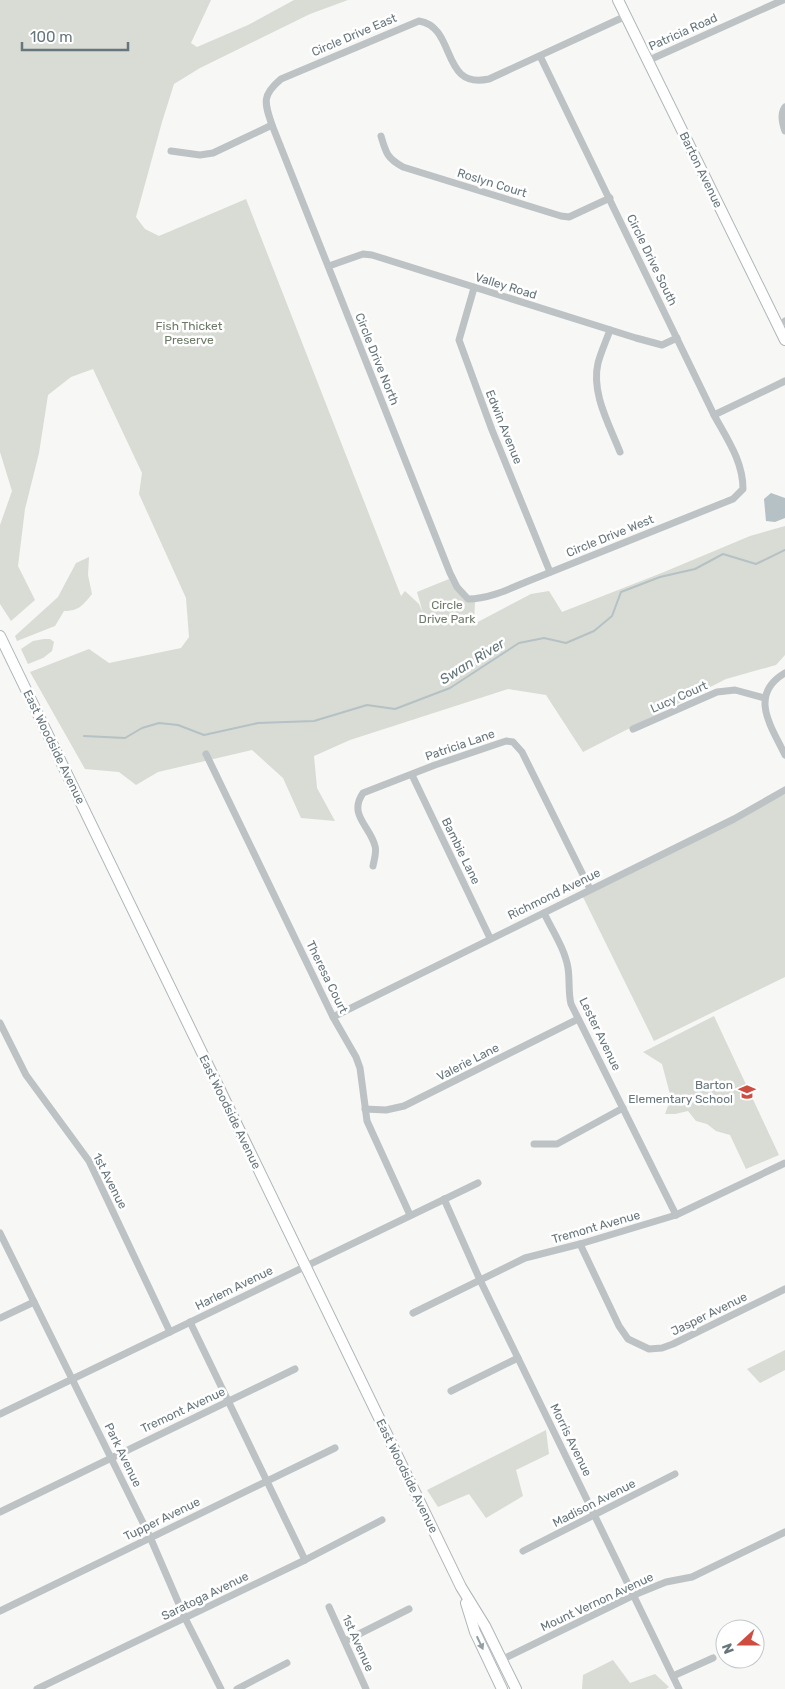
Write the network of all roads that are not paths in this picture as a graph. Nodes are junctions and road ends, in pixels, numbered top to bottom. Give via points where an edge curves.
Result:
1 (618, 0) edge
2 (783, 0) edge
3 (626, 16) junction
4 (540, 56) junction
5 (647, 60) junction
6 (785, 106) edge
7 (272, 125) junction
8 (785, 131) edge
9 (381, 136) dead end
10 (171, 151) dead end
11 (610, 198) junction
12 (328, 266) junction
13 (474, 288) junction
14 (782, 323) edge
15 (610, 330) junction
16 (677, 338) junction
17 (785, 340) edge
18 (785, 381) edge
19 (714, 415) junction
20 (620, 452) dead end
21 (743, 475) joint
22 (550, 572) junction
23 (468, 598) joint
24 (0, 636) edge
25 (785, 674) edge
26 (764, 698) junction
27 (632, 730) dead end
28 (206, 754) dead end
29 (785, 755) edge
30 (412, 775) junction
31 (785, 790) edge
32 (373, 866) dead end
33 (590, 889) junction
34 (544, 912) junction
35 (490, 938) junction
36 (333, 1017) junction
37 (578, 1019) junction
38 (0, 1023) edge
39 (623, 1108) junction
40 (364, 1109) junction
41 (534, 1144) dead end
42 (785, 1162) edge
43 (478, 1183) dead end
44 (444, 1199) junction
45 (410, 1215) junction
46 (676, 1215) junction
47 (0, 1233) edge
48 (580, 1244) junction
49 (306, 1266) junction
50 (480, 1280) junction
51 (785, 1289) edge
52 (34, 1302) junction
53 (413, 1313) dead end
54 (0, 1318) edge
55 (190, 1322) junction
56 (170, 1332) junction
57 (518, 1358) junction
58 (295, 1369) dead end
59 (74, 1379) junction
60 (451, 1391) dead end
61 (228, 1402) junction
62 (0, 1414) edge
63 (335, 1448) dead end
64 (111, 1457) junction
65 (675, 1474) dead end
66 (268, 1481) junction
67 (0, 1512) edge
68 (595, 1515) junction
69 (382, 1520) dead end
70 (785, 1532) edge
71 (150, 1537) junction
72 (523, 1551) dead end
73 (305, 1560) junction
74 (461, 1587) junction
75 (634, 1595) junction
76 (329, 1607) dead end
77 (409, 1609) dead end
78 (0, 1611) edge
79 (186, 1618) junction
80 (344, 1641) junction
81 (713, 1658) dead end
82 (501, 1660) junction
83 (287, 1664) dead end
84 (673, 1676) junction
85 (36, 1689) edge
86 (221, 1689) edge
87 (237, 1689) edge
88 (366, 1689) edge
89 (502, 1689) edge
90 (516, 1689) edge
91 (680, 1689) edge

1 - 3 main road, Barton Avenue
2 - 5 street, Patricia Road
3 - 4 street, Circle Drive East
3 - 5 main road, Barton Avenue
4 - 7 street, Circle Drive East via 489,79 469,80 459,73 434,27 419,21 281,79 266,95
4 - 11 street, Circle Drive South
5 - 14 main road, Barton Avenue
6 - 8 street via 782,118
7 - 10 street via 213,153 200,155
7 - 12 street, Circle Drive North
9 - 11 street, Roslyn Court via 387,155 394,162 561,216 569,217
11 - 16 street, Circle Drive South
12 - 13 street, Valley Road via 363,254 372,255
12 - 23 street, Circle Drive North via 450,573
13 - 15 street, Valley Road
13 - 22 street, Edwin Avenue via 459,340
14 - 17 main road, Barton Avenue
15 - 16 street, Valley Road via 662,345
15 - 20 street via 598,362 596,390
16 - 19 street, Circle Drive South
18 - 19 street
19 - 21 street, Circle Drive South via 738,458
21 - 22 street, Circle Drive West via 743,489 732,499
22 - 23 street, Circle Drive West via 493,595
24 - 49 main road, East Woodside Avenue
25 - 26 street via 770,686
26 - 27 street, Lucy Court via 735,690 716,692
26 - 29 street via 765,712
28 - 36 street, Theresa Court
30 - 32 street, Patricia Lane via 370,788 358,800 358,813 376,848
30 - 33 street, Patricia Lane via 506,741 513,742 522,752
30 - 35 street, Bambie Lane
31 - 33 street, Richmond Avenue via 734,819
33 - 34 street, Richmond Avenue
34 - 35 street, Richmond Avenue
34 - 37 street, Lester Avenue via 566,959 569,996
35 - 36 street, Richmond Avenue
36 - 40 street, Theresa Court via 360,1068
37 - 39 street, Lester Avenue
37 - 40 street, Valerie Lane via 404,1106 386,1110
38 - 56 street, 1st Avenue via 26,1075 89,1161
39 - 41 street via 557,1144
39 - 46 street, Lester Avenue
40 - 45 street, Theresa Court via 369,1127
42 - 46 street, Tremont Avenue
43 - 44 street, Harlem Avenue
44 - 45 street, Harlem Avenue
44 - 50 street, Morris Avenue
45 - 49 street, Harlem Avenue
46 - 48 street, Tremont Avenue
47 - 52 street, Park Avenue
48 - 50 street, Tremont Avenue via 525,1258
48 - 51 street, Jasper Avenue via 619,1326 628,1339 649,1349 673,1344
49 - 55 street, Harlem Avenue
49 - 74 main road, East Woodside Avenue
50 - 53 street, Tremont Avenue
50 - 57 street, Morris Avenue
52 - 54 street
52 - 59 street, Park Avenue
55 - 56 street, Harlem Avenue
55 - 61 street
56 - 59 street, Harlem Avenue
57 - 60 street
57 - 68 street, Morris Avenue
58 - 61 street, Tremont Avenue
59 - 62 street, Harlem Avenue
59 - 64 street, Park Avenue
61 - 64 street, Tremont Avenue
61 - 66 street
63 - 66 street, Tupper Avenue
64 - 67 street, Tremont Avenue
64 - 71 street, Park Avenue
65 - 68 street, Madison Avenue
66 - 71 street, Tupper Avenue
66 - 73 street
68 - 72 street, Madison Avenue
68 - 75 street, Morris Avenue
69 - 73 street, Saratoga Avenue
70 - 75 street, Mount Vernon Avenue via 692,1577 666,1582
71 - 78 street, Tupper Avenue
71 - 79 street, Park Avenue
73 - 79 street, Saratoga Avenue
74 - 82 main road, East Woodside Avenue
74 -> 89 main road, East Woodside Avenue via 475,1632
75 - 82 street, Mount Vernon Avenue
75 - 84 street, Morris Avenue
76 - 80 street, 1st Avenue
77 - 80 street
79 - 85 street, Saratoga Avenue
79 - 86 street, Park Avenue
80 - 88 street, 1st Avenue
81 - 84 street
82 - 90 main road, East Woodside Avenue
83 - 87 street
84 - 91 street, Morris Avenue

